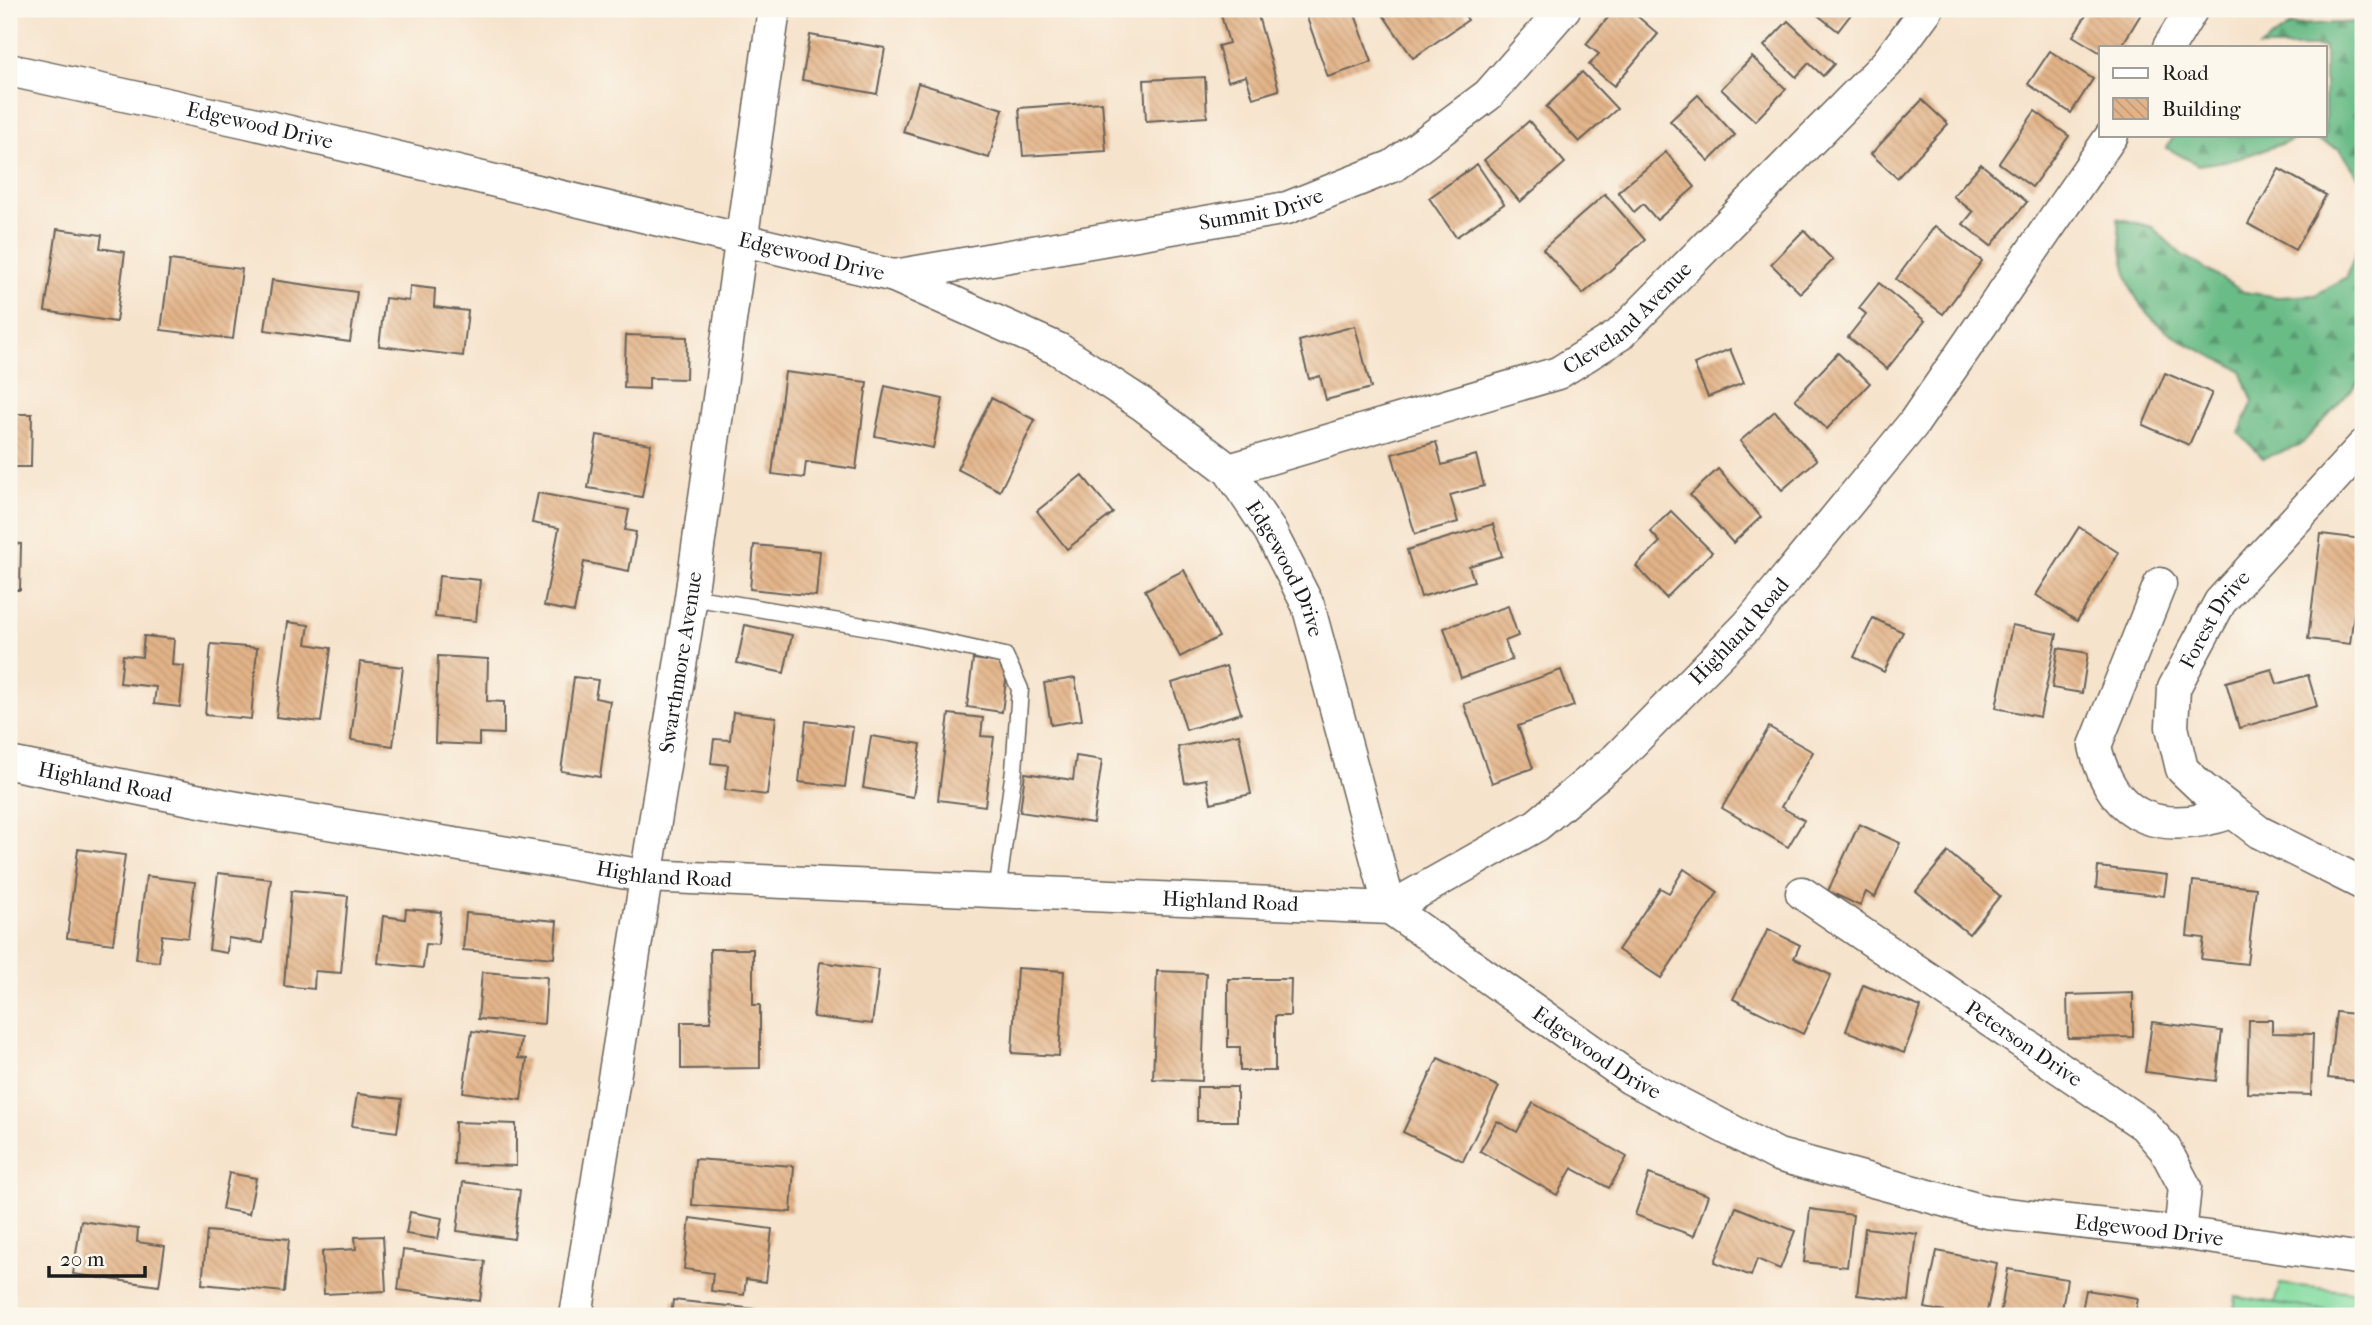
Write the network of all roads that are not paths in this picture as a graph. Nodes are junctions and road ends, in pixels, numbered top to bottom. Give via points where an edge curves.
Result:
1 (774, 9) edge
2 (1564, 9) edge
3 (1927, 9) edge
4 (2192, 9) edge
5 (2170, 46) edge
6 (9, 70) edge
7 (2111, 136) edge
8 (741, 240) junction
9 (894, 276) junction
10 (2363, 446) edge
11 (1229, 470) junction
12 (2160, 584) dead end
13 (691, 597) junction
14 (9, 764) edge
15 (2233, 812) junction
16 (645, 876) junction
17 (2363, 884) edge
18 (997, 892) junction
19 (1802, 893) dead end
20 (1390, 908) junction
21 (2180, 1233) junction
22 (2363, 1259) edge
23 (576, 1316) edge

1 - 8 street, Swarthmore Avenue
2 - 9 street, Summit Drive via 1488,95 1381,171 1287,208
3 - 11 street, Cleveland Avenue via 1887,63 1619,335 1558,373
4 - 5 street
6 - 8 street, Edgewood Drive
7 - 20 street, Highland Road via 1913,424 1748,625 1616,758 1537,825
8 - 9 street, Edgewood Drive
8 - 13 street, Swarthmore Avenue
9 - 11 street, Edgewood Drive via 1058,349 1142,404
10 - 15 street, Forest Drive via 2220,602 2174,688 2172,727 2182,768
11 - 20 street, Edgewood Drive via 1270,531 1308,605
12 - 15 street via 2095,746 2098,757 2128,809 2171,825 2200,823
13 - 16 street, Swarthmore Avenue
13 - 18 lane via 887,630 1005,656 1020,689
14 - 16 street, Highland Road via 226,806
15 - 17 street, Forest Drive via 2259,832
16 - 18 street, Highland Road
16 - 23 street, Swarthmore Avenue
18 - 20 street, Highland Road
19 - 21 street, Peterson Drive via 2144,1125 2165,1149 2185,1187
20 - 21 street, Edgewood Drive via 1630,1078 1778,1155 1987,1212
21 - 22 street, Edgewood Drive

